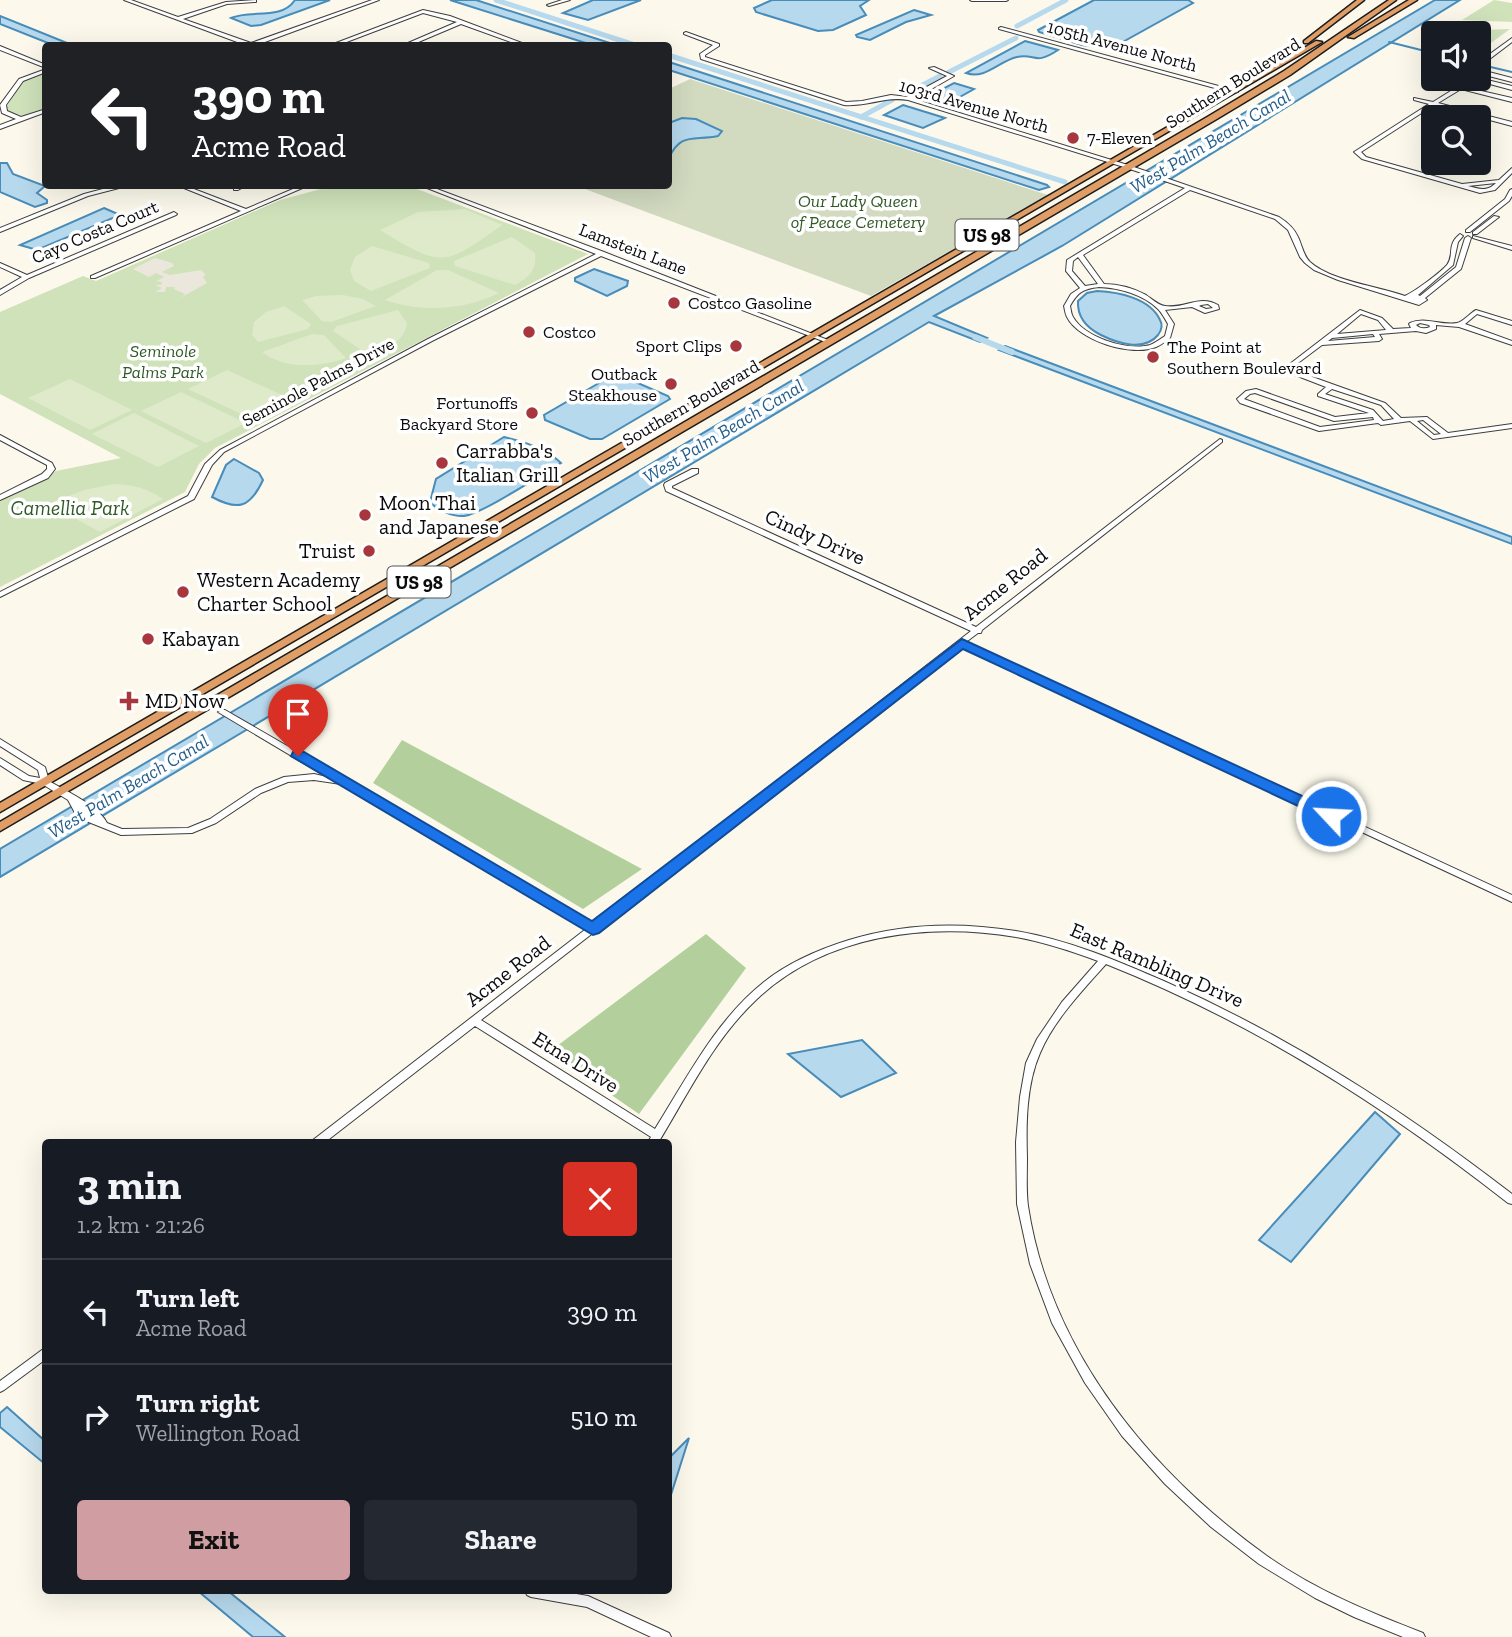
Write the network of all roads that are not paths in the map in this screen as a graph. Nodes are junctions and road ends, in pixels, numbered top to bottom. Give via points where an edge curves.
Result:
1 (126, 0) edge
2 (377, 0) edge
3 (568, 0) edge
4 (972, 0) edge
5 (1006, 0) edge
6 (1362, 0) edge
7 (1379, 0) edge
8 (1393, 0) edge
9 (1414, 0) edge
10 (254, 1) edge
11 (549, 5) dead end
12 (177, 19) junction
13 (461, 22) junction
14 (1001, 29) dead end
15 (686, 33) dead end
16 (1512, 40) edge
17 (237, 42) edge
18 (262, 42) edge
19 (341, 42) edge
20 (412, 42) edge
21 (517, 42) edge
22 (0, 48) edge
23 (1491, 56) edge
24 (42, 66) edge
25 (932, 68) dead end
26 (42, 70) edge
27 (1287, 73) junction
28 (1491, 75) edge
29 (1258, 78) junction
30 (1512, 80) edge
31 (1491, 82) edge
32 (1512, 88) edge
33 (1454, 91) edge
34 (1476, 91) edge
35 (1234, 92) junction
36 (909, 99) junction
37 (1416, 99) dead end
38 (1512, 100) edge
39 (1434, 104) junction
40 (42, 111) edge
41 (1212, 118) junction
42 (20, 119) junction
43 (1512, 124) edge
44 (0, 127) edge
45 (1113, 162) junction
46 (1129, 167) junction
47 (1512, 170) edge
48 (1189, 188) junction
49 (107, 189) edge
50 (201, 189) edge
51 (296, 189) edge
52 (433, 189) edge
53 (1512, 191) edge
54 (209, 193) junction
55 (1512, 204) edge
56 (253, 206) junction
57 (244, 210) junction
58 (174, 214) dead end
59 (0, 220) edge
60 (12, 225) junction
61 (0, 230) edge
62 (1472, 235) junction
63 (1512, 248) edge
64 (602, 253) junction
65 (1079, 254) junction
66 (0, 265) edge
67 (27, 277) junction
68 (93, 277) dead end
69 (1102, 285) junction
70 (1084, 288) junction
71 (0, 293) edge
72 (1414, 298) junction
73 (1166, 312) junction
74 (1493, 317) junction
75 (1512, 323) edge
76 (1430, 324) junction
77 (1415, 325) junction
78 (1457, 325) junction
79 (1394, 331) junction
80 (1476, 331) junction
81 (1375, 333) junction
82 (1331, 335) junction
83 (813, 336) junction
84 (830, 342) junction
85 (1320, 343) junction
86 (1512, 343) edge
87 (1331, 386) junction
88 (1374, 415) junction
89 (673, 417) junction
90 (1334, 419) junction
91 (1399, 421) junction
92 (1379, 422) junction
93 (1512, 426) edge
94 (1339, 427) junction
95 (0, 437) edge
96 (1220, 442) dead end
97 (603, 458) junction
98 (628, 460) junction
99 (695, 471) dead end
100 (0, 498) edge
101 (551, 505) junction
102 (439, 553) junction
103 (0, 595) edge
104 (356, 601) junction
105 (380, 605) junction
106 (978, 631) junction
107 (962, 643) junction
108 (272, 668) junction
109 (222, 712) dead end
110 (253, 730) joint
111 (0, 742) edge
112 (0, 761) edge
113 (45, 782) junction
114 (343, 782) junction
115 (60, 792) junction
116 (0, 808) edge
117 (103, 822) joint
118 (0, 827) edge
119 (1512, 900) edge
120 (593, 929) junction
121 (1104, 960) junction
122 (475, 1021) junction
123 (322, 1139) edge
124 (654, 1139) edge
125 (1512, 1200) edge
126 (42, 1355) edge
127 (0, 1387) edge
128 (547, 1594) edge
129 (665, 1637) edge
130 (1419, 1637) edge

1 - 12 street
2 - 18 street
3 - 11 street
4 - 5 street
6 - 29 highway
7 - 29 highway, Southern Boulevard / US 98
8 - 27 highway, Southern Boulevard / US 98
9 - 27 highway
10 - 12 street
12 - 17 street
13 - 19 street via 423,11
13 - 20 street
13 - 21 street
14 - 35 street, 105th Avenue North
15 - 36 street, 103rd Avenue North via 717,45 703,58 846,104 878,97
16 - 23 street
22 - 24 street
25 - 36 street via 951,76
26 - 42 street via 19,81 2,105 4,111
27 - 41 highway, Southern Boulevard / US 98
28 - 30 street
29 - 35 highway, Southern Boulevard / US 98
31 - 32 street
33 - 39 street
34 - 38 street
35 - 41 highway via 1238,97 1214,111
35 - 45 highway, Southern Boulevard / US 98
36 - 45 street, 103rd Avenue North
37 - 39 street
39 - 43 street
39 - 47 street via 1357,152 1459,186 1498,181
40 - 42 street
41 - 46 highway, Southern Boulevard / US 98
42 - 44 street
45 - 46 street, 103rd Avenue North
45 - 83 highway, Southern Boulevard / US 98
46 - 48 street, 103rd Avenue North
46 - 84 highway, Southern Boulevard / US 98
48 - 65 street
48 - 72 street, 103rd Avenue North via 1285,222 1305,260 1318,269
49 - 60 street
50 - 54 street
51 - 56 street
52 - 64 street, Lamstein Lane
53 - 62 street
54 - 56 street
54 - 57 street
55 - 62 street
56 - 57 street
57 - 68 street
58 - 67 street, Cayo Costa Court
59 - 60 street
60 - 61 street
62 - 63 street
62 - 72 street via 1460,268
62 - 72 street via 1460,236 1451,264
64 - 83 street, Lamstein Lane
64 - 103 street, Seminole Palms Drive via 222,451 209,464 191,497
65 - 69 street
65 - 70 street via 1068,266
66 - 67 street
67 - 71 street, Cayo Costa Court
69 - 70 street
69 - 73 street via 1137,293
70 - 73 street via 1070,298 1070,317 1090,336 1114,345 1137,349 1164,341 1171,324
72 - 76 street
72 - 77 street
73 - 73 street via 1197,308
74 - 75 street
74 - 78 street via 1476,312
74 - 80 street
76 - 77 street
76 - 78 street
77 - 79 street
78 - 80 street
79 - 81 street
79 - 82 street via 1380,318 1360,312
80 - 86 street
81 - 82 street
81 - 85 street via 1379,339
82 - 85 street
83 - 84 street, Lamstein Lane
83 - 89 highway, Southern Boulevard / US 98
84 - 98 highway, Southern Boulevard / US 98
85 - 87 street via 1285,370
87 - 88 street via 1320,395
87 - 91 street via 1383,404
88 - 90 street
88 - 92 street
89 - 97 highway, Southern Boulevard / US 98
89 - 98 highway via 653,438 624,456
90 - 94 street
90 - 94 street via 1256,391 1240,398 1315,428
91 - 92 street
91 - 93 street via 1425,418 1447,435
92 - 94 street
95 - 100 street via 50,464 51,469
96 - 106 street, Acme Road
97 - 101 highway via 600,468 571,485
97 - 102 highway, Southern Boulevard / US 98
98 - 101 highway, Southern Boulevard / US 98
99 - 106 street, Cindy Drive via 674,480 669,489
101 - 105 highway, Southern Boulevard / US 98
102 - 104 highway, Southern Boulevard / US 98
102 - 105 highway via 412,578 377,599
104 - 108 highway via 351,612 301,641
104 - 113 highway, Southern Boulevard / US 98
105 - 108 highway, Southern Boulevard / US 98
106 - 107 street, Acme Road
107 - 119 street
107 - 120 street, Acme Road
108 - 115 highway, Southern Boulevard / US 98
109 - 110 street
110 - 114 street
111 - 113 street via 42,769
112 - 113 street via 26,778
113 - 115 street
113 - 116 highway, Southern Boulevard / US 98
114 - 117 street via 286,779 189,831 121,832
114 - 120 street
115 - 117 street via 89,819
115 - 118 highway, Southern Boulevard / US 98
120 - 122 street, Acme Road
121 - 124 street, East Rambling Drive via 1027,937 937,928 873,936 828,950 788,971 743,1006
121 - 125 street, East Rambling Drive via 1204,1003 1327,1068 1437,1141
121 - 130 street via 1045,1032 1028,1078 1020,1152 1023,1205 1035,1261 1060,1326 1118,1420 1158,1469 1206,1516 1294,1580 1362,1615
122 - 123 street, Acme Road
122 - 124 street, Etna Drive
126 - 127 street
128 - 129 street via 588,1602

